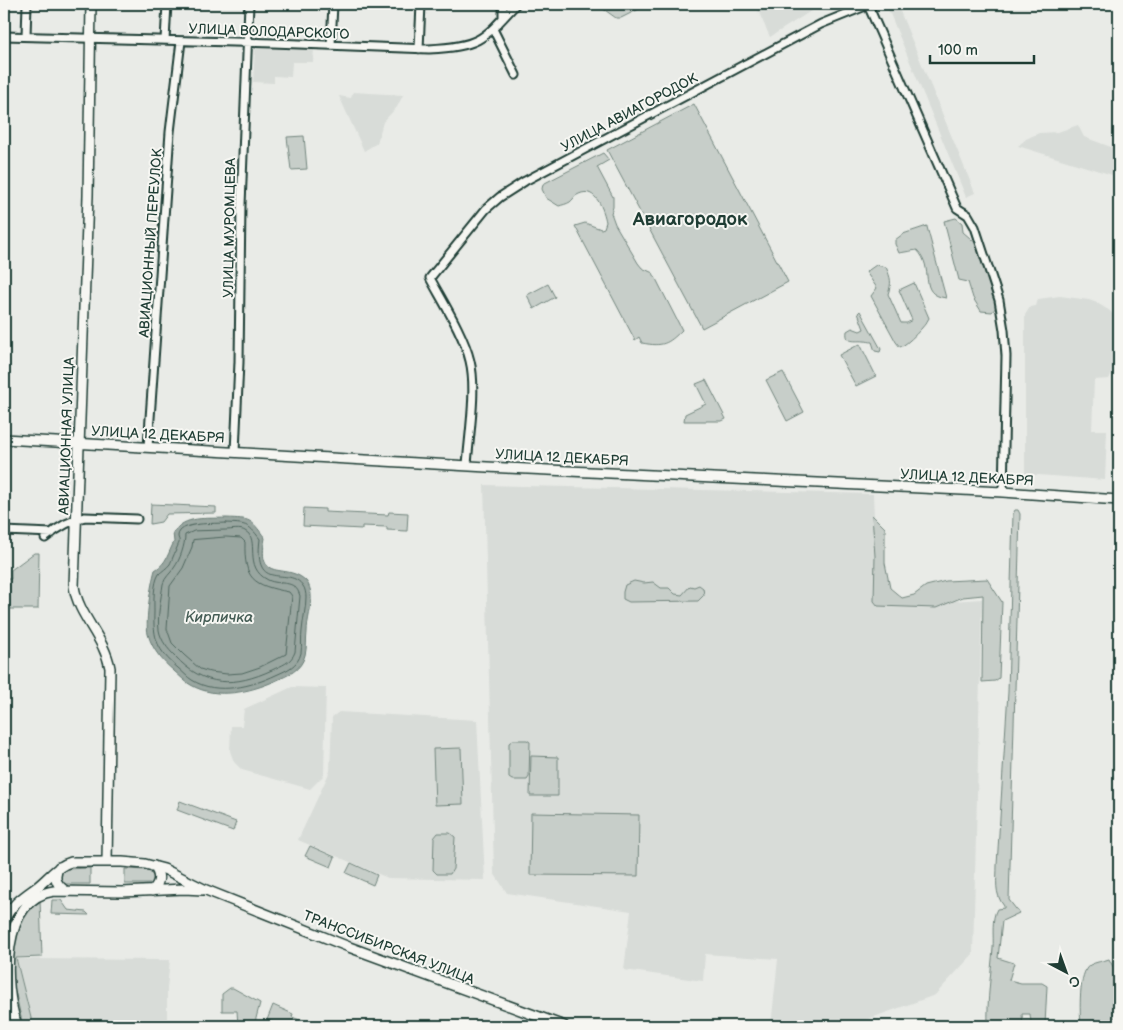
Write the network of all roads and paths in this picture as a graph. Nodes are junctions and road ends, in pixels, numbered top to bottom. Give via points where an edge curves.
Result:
1 (27, 4) edge
2 (91, 4) edge
3 (168, 4) edge
4 (249, 4) edge
5 (332, 4) edge
6 (421, 4) edge
7 (503, 4) edge
8 (516, 4) edge
9 (503, 18) junction
10 (493, 29) junction
11 (4, 36) edge
12 (26, 36) junction
13 (90, 38) junction
14 (165, 40) junction
15 (181, 41) junction
16 (248, 42) junction
17 (331, 45) junction
18 (419, 49) junction
19 (516, 74) dead end
20 (4, 439) edge
21 (80, 443) junction
22 (148, 447) junction
23 (235, 452) junction
24 (467, 466) junction
25 (1003, 492) junction
26 (1119, 500) edge
27 (77, 519) junction
28 (137, 519) dead end
29 (4, 531) edge
30 (52, 533) junction
31 (45, 538) dead end
32 (107, 862) junction
33 (59, 866) junction
34 (154, 866) junction
35 (206, 890) junction
36 (66, 891) junction
37 (152, 891) junction
38 (4, 920) edge
39 (17, 1026) edge
40 (564, 1026) edge

1 - 12 street
2 - 13 main road, АВИАЦИОННАЯ УЛИЦА
3 - 14 street
4 - 16 street, УЛИЦА МУРОМЦЕВА
5 - 17 street
6 - 18 street
7 - 9 street
8 - 9 street, УЛИЦА ВОЛОДАРСКОГО
9 - 10 street, УЛИЦА ВОЛОДАРСКОГО
10 - 18 street, УЛИЦА ВОЛОДАРСКОГО via 466,46
10 - 19 street
11 - 12 street, УЛИЦА ВОЛОДАРСКОГО
12 - 13 street, УЛИЦА ВОЛОДАРСКОГО
13 - 14 street, УЛИЦА ВОЛОДАРСКОГО
13 - 21 main road, АВИАЦИОННАЯ УЛИЦА
14 - 15 street, УЛИЦА ВОЛОДАРСКОГО
15 - 16 street, УЛИЦА ВОЛОДАРСКОГО
15 - 22 street, АВИАЦИОННЫЙ ПЕРЕУЛОК via 170,132
16 - 17 street, УЛИЦА ВОЛОДАРСКОГО
16 - 23 street, УЛИЦА МУРОМЦЕВА
17 - 18 street, УЛИЦА ВОЛОДАРСКОГО
20 - 21 main road, УЛИЦА 12 ДЕКАБРЯ
21 - 22 main road, УЛИЦА 12 ДЕКАБРЯ
21 - 27 main road, АВИАЦИОННАЯ УЛИЦА
22 - 23 main road, УЛИЦА 12 ДЕКАБРЯ
23 - 24 main road, УЛИЦА 12 ДЕКАБРЯ
24 - 25 main road, УЛИЦА 12 ДЕКАБРЯ
24 - 25 street, УЛИЦА АВИАГОРОДОК via 471,363 467,348 430,278 486,209 525,181 821,24 868,5 957,208 968,215 974,227 998,300 1006,356
25 - 26 main road, УЛИЦА 12 ДЕКАБРЯ
27 - 28 street
27 - 30 street
27 - 32 main road, АВИАЦИОННАЯ УЛИЦА via 75,596 102,644 110,668
29 - 30 street
30 - 31 street
32 - 33 main road via 71,862
32 - 34 main road
33 - 36 main road via 55,873 56,881
33 - 38 main road via 19,899
34 - 35 main road
34 - 37 main road via 159,879
35 - 37 main road
35 - 40 main road, ТРАНССИБИРСКАЯ УЛИЦА
36 - 37 main road
36 - 39 main road via 39,894 19,910 14,919 6,970 7,989

